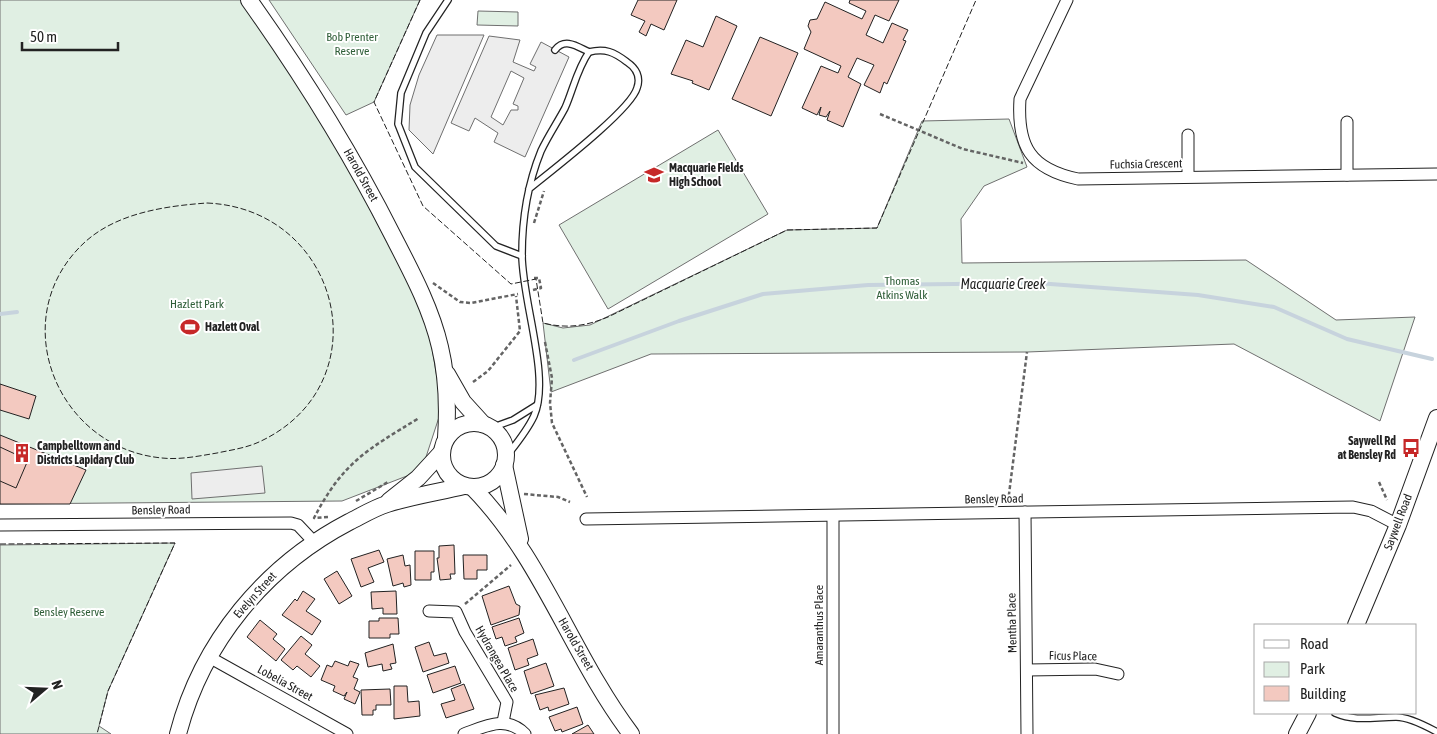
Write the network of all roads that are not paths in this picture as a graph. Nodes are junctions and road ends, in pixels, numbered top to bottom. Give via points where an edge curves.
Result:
1 (249, 0) edge
2 (1067, 0) edge
3 (447, 1) edge
4 (555, 50) dead end
5 (589, 52) junction
6 (1347, 122) dead end
7 (1188, 135) dead end
8 (1437, 174) edge
9 (1347, 175) junction
10 (1188, 176) junction
11 (529, 189) junction
12 (522, 256) junction
13 (444, 365) junction
14 (537, 404) junction
15 (1437, 418) edge
16 (487, 426) junction
17 (443, 445) junction
18 (505, 461) junction
19 (468, 487) junction
20 (386, 504) junction
21 (1025, 512) junction
22 (833, 516) junction
23 (586, 519) dead end
24 (0, 525) edge
25 (1398, 525) junction
26 (314, 542) junction
27 (523, 551) junction
28 (429, 611) dead end
29 (1356, 624) edge
30 (209, 657) junction
31 (1027, 670) junction
32 (1118, 674) dead end
33 (1307, 714) edge
34 (1338, 714) edge
35 (503, 722) junction
36 (1437, 732) edge
37 (178, 734) edge
38 (347, 734) edge
39 (464, 734) edge
40 (525, 734) edge
41 (631, 734) edge
42 (833, 734) edge
43 (1027, 734) edge
44 (1297, 734) edge

1 - 13 main road, Harold Street via 308,86 372,195 431,317
2 - 10 street, Fuchsia Crescent via 1020,98 1021,134 1028,152 1048,169 1078,179
3 - 12 lane via 422,42 400,92 398,124 415,167 496,246
4 - 5 lane via 562,44 572,43
5 - 11 lane via 541,152
5 - 11 lane via 613,52 632,65 639,80 637,90 594,135
6 - 9 street
7 - 10 street
8 - 9 street, Fuchsia Crescent
9 - 10 street, Fuchsia Crescent
11 - 12 lane
12 - 14 lane via 523,282 539,366 541,392
13 - 16 main road, Harold Street via 463,402
13 - 17 main road, Harold Street via 447,406
14 - 16 lane via 513,420
14 - 18 lane via 529,425
15 - 25 main road, Saywell Road
16 - 17 main road via 466,423 451,431
16 - 18 main road via 503,440
17 - 19 main road via 447,474
17 - 20 main road, Evelyn Street via 418,478
18 - 19 main road via 501,473 489,484
18 - 27 main road, Harold Street
19 - 20 main road, Evelyn Street
19 - 27 main road, Harold Street via 502,520
20 - 26 main road, Evelyn Street
21 - 22 street, Bensley Road
21 - 25 street, Bensley Road via 1353,507
21 - 31 street, Mentha Place
22 - 23 street, Bensley Road
22 - 42 street, Amaranthus Place
24 - 26 street, Bensley Road via 291,523 298,525
25 - 29 main road, Saywell Road
26 - 30 main road, Evelyn Street via 280,568 248,600
27 - 41 main road, Harold Street
28 - 35 street, Hydrangea Place via 456,612 507,702
30 - 37 main road, Evelyn Street via 186,706
30 - 38 street, Lobelia Street
31 - 32 street, Ficus Place via 1095,669
31 - 43 street, Mentha Place
33 - 44 main road
34 - 36 lane via 1359,720 1404,718
35 - 39 street
35 - 40 street

